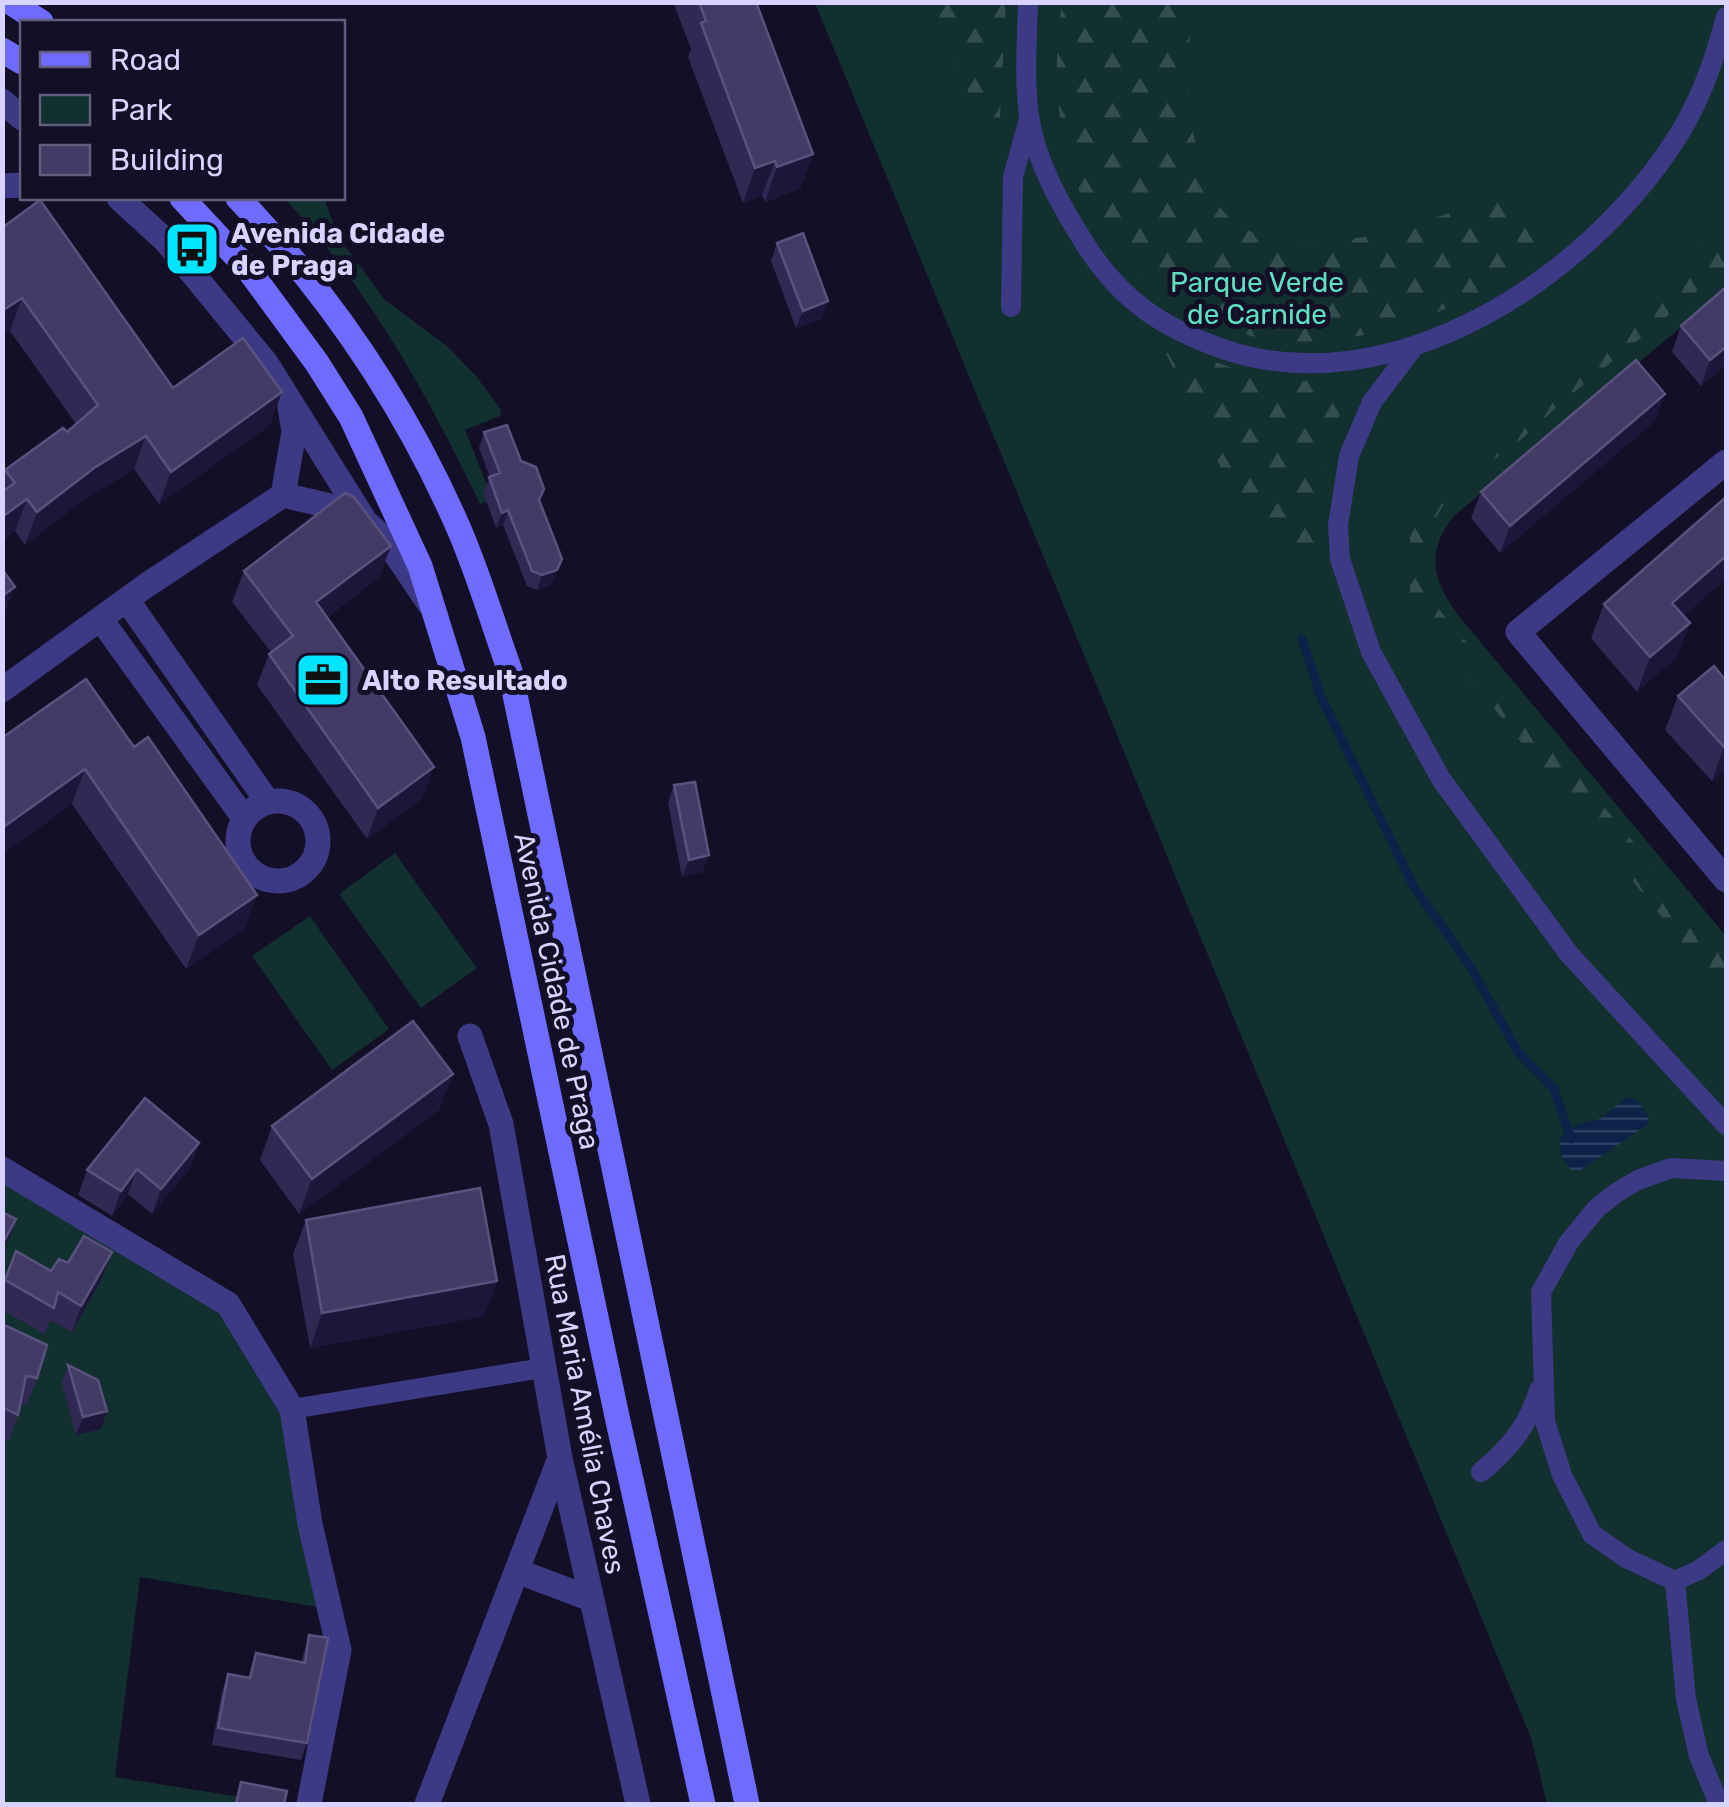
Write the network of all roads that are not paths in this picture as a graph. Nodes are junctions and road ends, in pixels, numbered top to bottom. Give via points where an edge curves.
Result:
1 (10, 2) edge
2 (1028, 2) edge
3 (1726, 16) edge
4 (39, 20) edge
5 (1029, 118) junction
6 (121, 200) edge
7 (184, 200) edge
8 (240, 200) edge
9 (1011, 308) dead end
10 (1413, 348) junction
11 (287, 397) junction
12 (1726, 462) edge
13 (283, 495) junction
14 (368, 524) junction
15 (128, 600) junction
16 (433, 608) junction
17 (102, 620) junction
18 (2, 690) edge
19 (267, 801) junction
20 (244, 818) junction
21 (1722, 868) edge
22 (470, 1036) dead end
23 (1726, 1125) edge
24 (2, 1168) edge
25 (1726, 1171) edge
26 (543, 1368) junction
27 (1542, 1383) junction
28 (292, 1410) junction
29 (560, 1458) junction
30 (1481, 1472) dead end
31 (1726, 1550) edge
32 (517, 1572) junction
33 (1675, 1581) junction
34 (591, 1599) junction
35 (431, 1803) edge
36 (308, 1804) edge
37 (638, 1804) edge
38 (703, 1804) edge
39 (747, 1804) edge
40 (1719, 1804) edge

1 - 4 main road
2 - 5 street
3 - 10 street via 1676,141 1628,204 1527,290
5 - 9 street via 1014,177
5 - 10 street via 1066,212 1099,265 1141,310 1252,359 1353,362
6 - 11 street via 214,297
7 - 16 main road, Avenida Cidade de Praga via 248,269 351,418
8 - 39 main road, Avenida Cidade de Praga via 301,270 398,409 456,521 510,670
10 - 23 street via 1372,402 1349,456 1338,525 1340,559 1372,652 1441,779 1546,923
11 - 13 street via 294,432
11 - 14 street
12 - 21 street via 1518,632
13 - 14 street via 346,511
13 - 15 street
14 - 16 street
15 - 17 street
15 - 19 street
16 - 38 main road, Avenida Cidade de Praga via 473,737
17 - 18 street
17 - 20 street
19 - 20 street
19 - 20 street via 295,804 315,823 318,850 302,874 275,881 250,870 238,845
22 - 26 street, Rua Maria Amélia Chaves via 502,1124
24 - 28 street via 228,1304
25 - 27 street via 1683,1167 1649,1176 1616,1193 1582,1225 1541,1292
26 - 28 street
26 - 29 street, Rua Maria Amélia Chaves
27 - 30 street via 1520,1433
27 - 33 street via 1562,1475 1592,1534
28 - 36 street via 339,1650
29 - 32 street
29 - 34 street, Rua Maria Amélia Chaves
31 - 33 street
32 - 34 street
32 - 35 street
33 - 40 street via 1686,1699
34 - 37 street, Rua Maria Amélia Chaves

